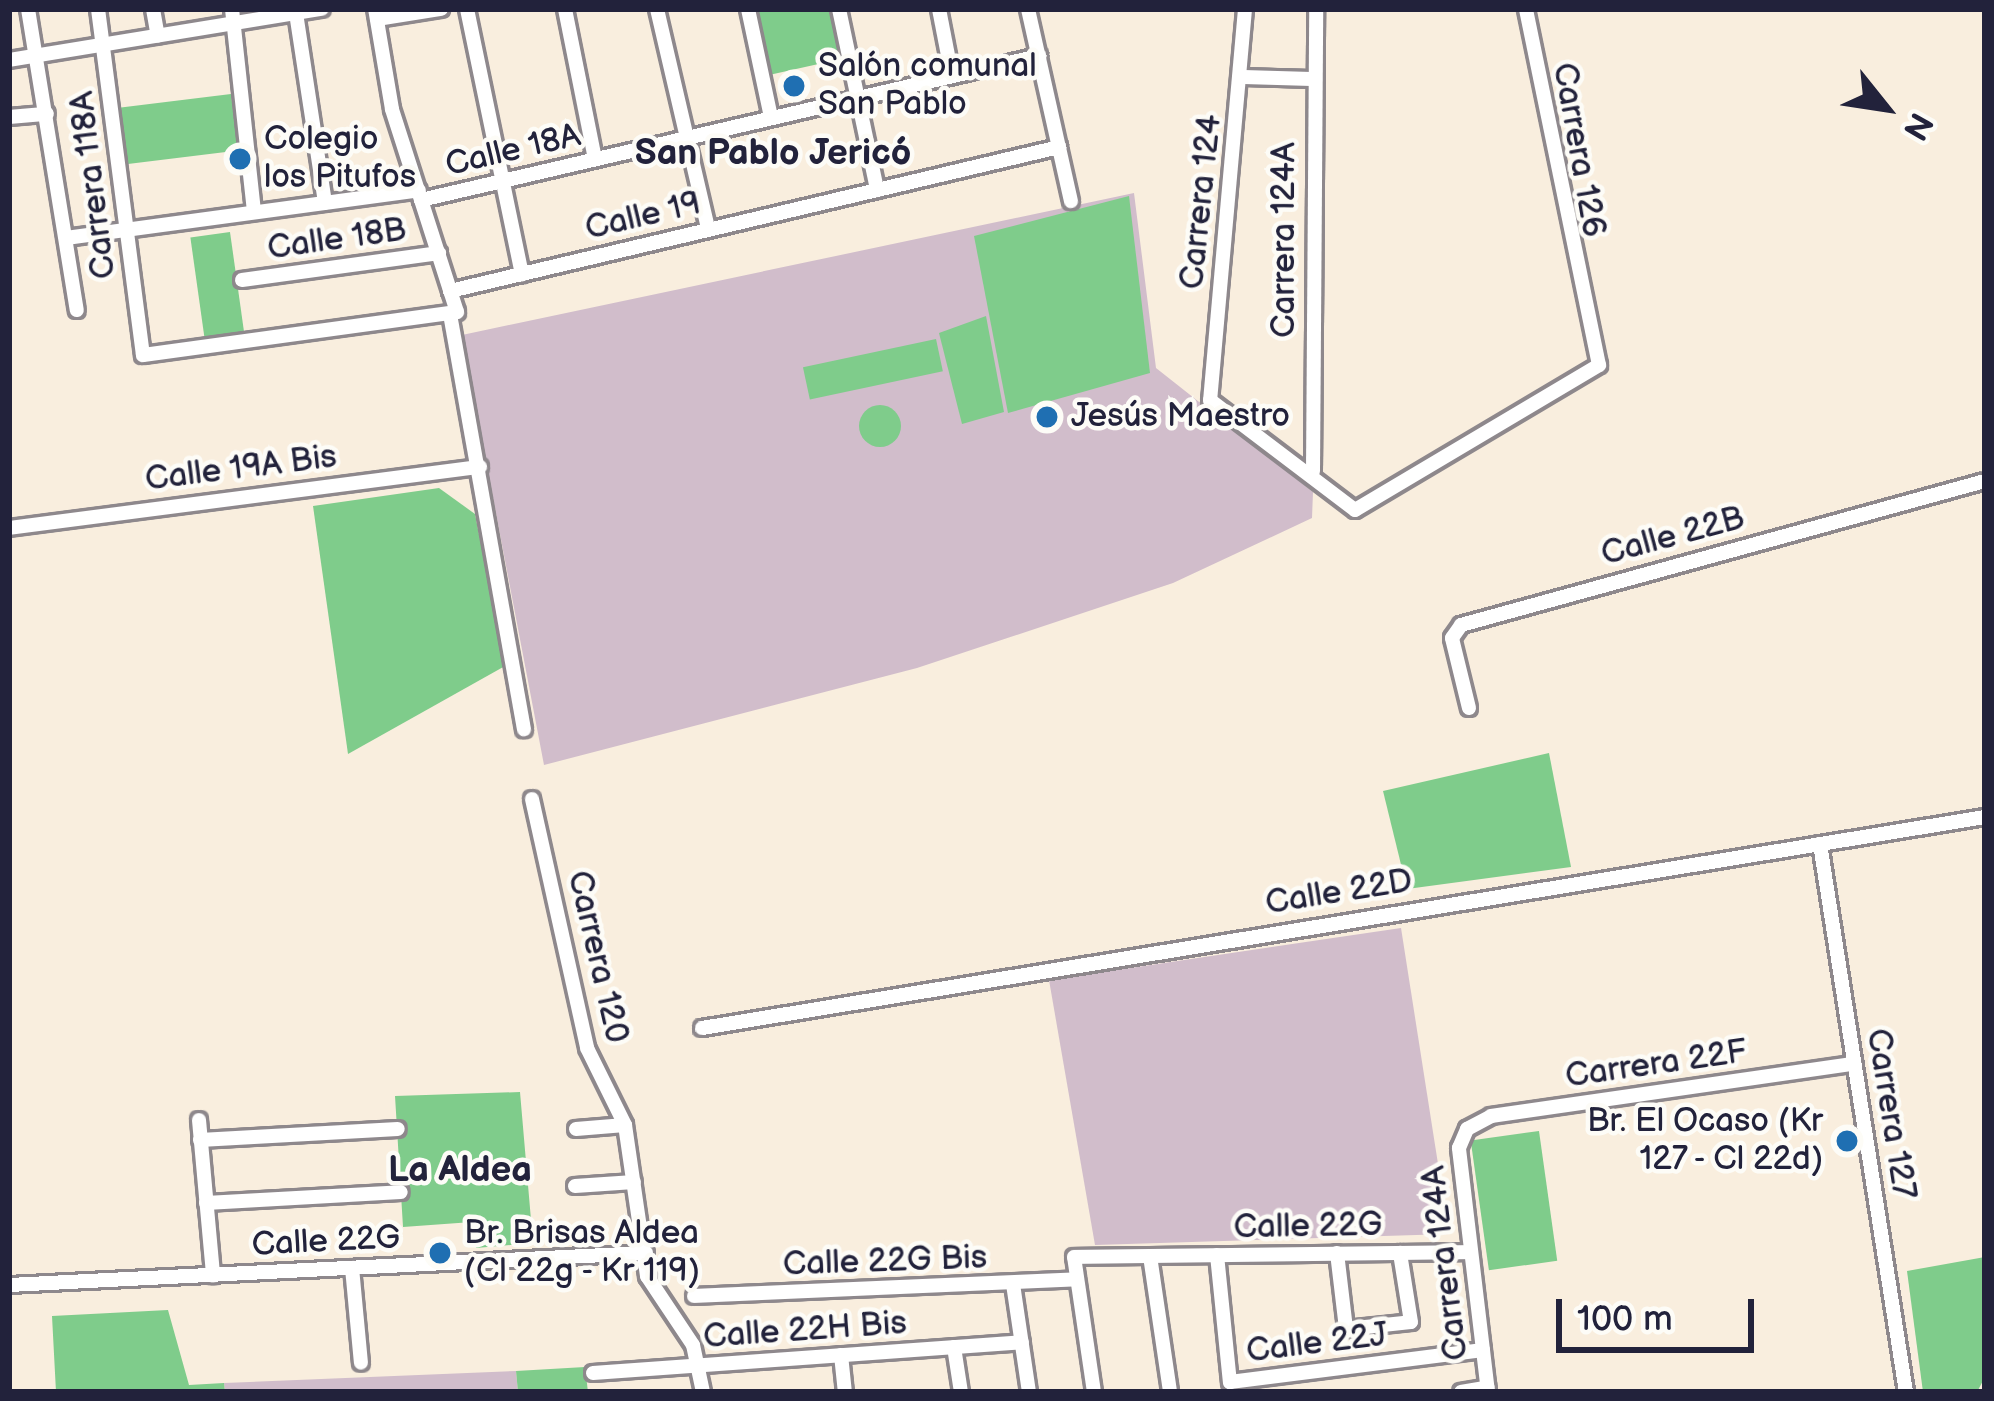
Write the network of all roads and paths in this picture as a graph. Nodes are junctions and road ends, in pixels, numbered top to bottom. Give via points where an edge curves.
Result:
1 (28, 9) edge
2 (98, 9) edge
3 (153, 9) edge
4 (322, 9) edge
5 (441, 9) edge
6 (467, 9) edge
7 (565, 9) edge
8 (657, 9) edge
9 (748, 9) edge
10 (839, 9) edge
11 (938, 9) edge
12 (1028, 9) edge
13 (1246, 9) edge
14 (1316, 9) edge
15 (1526, 9) edge
16 (288, 12) edge
17 (376, 14) edge
18 (233, 16) edge
19 (158, 36) junction
20 (105, 44) junction
21 (38, 55) junction
22 (1039, 56) junction
23 (9, 60) edge
24 (952, 76) junction
25 (1242, 77) junction
26 (1313, 80) junction
27 (858, 98) junction
28 (47, 114) junction
29 (771, 117) junction
30 (9, 118) edge
31 (686, 139) junction
32 (1059, 147) junction
33 (595, 159) junction
34 (502, 179) junction
35 (877, 190) junction
36 (420, 195) junction
37 (1071, 201) dead end
38 (325, 203) junction
39 (254, 212) junction
40 (708, 229) junction
41 (126, 230) junction
42 (66, 238) junction
43 (439, 254) junction
44 (522, 274) junction
45 (242, 280) dead end
46 (450, 291) junction
47 (77, 310) dead end
48 (454, 313) junction
49 (480, 467) junction
50 (1313, 471) junction
51 (1985, 481) edge
52 (9, 527) edge
53 (1469, 708) dead end
54 (524, 728) dead end
55 (532, 799) dead end
56 (1985, 817) edge
57 (1820, 844) junction
58 (702, 1028) dead end
59 (1855, 1064) junction
60 (199, 1120) dead end
61 (626, 1125) junction
62 (398, 1129) dead end
63 (576, 1129) dead end
64 (1468, 1129) joint
65 (200, 1140) junction
66 (634, 1182) junction
67 (575, 1186) dead end
68 (401, 1192) dead end
69 (206, 1203) junction
70 (1400, 1252) junction
71 (1472, 1252) junction
72 (646, 1253) junction
73 (1336, 1253) junction
74 (1217, 1255) junction
75 (1150, 1256) junction
76 (352, 1268) junction
77 (213, 1275) junction
78 (1077, 1279) junction
79 (1013, 1284) junction
80 (9, 1286) edge
81 (694, 1296) dead end
82 (1022, 1342) junction
83 (954, 1347) junction
84 (1484, 1350) junction
85 (841, 1355) junction
86 (362, 1363) dead end
87 (699, 1365) junction
88 (592, 1373) dead end
89 (1238, 1385) edge
90 (1488, 1389) edge
91 (703, 1392) edge
92 (844, 1392) edge
93 (962, 1392) edge
94 (1028, 1392) edge
95 (1094, 1392) edge
96 (1170, 1392) edge
97 (1461, 1392) edge
98 (1906, 1392) edge

1 - 21 street
2 - 20 street, Carrera 118A
3 - 19 street
4 - 16 street
5 - 17 street
6 - 34 street
7 - 33 street
8 - 31 street
9 - 29 street
10 - 27 street
11 - 24 street
12 - 22 street
13 - 25 street, Carrera 124
14 - 26 street, Carrera 124A
15 - 50 street, Carrera 126 via 1592,373 1360,509
16 - 18 street
16 - 38 street
17 - 36 street
18 - 19 street
18 - 39 street
19 - 20 street
20 - 21 street
20 - 41 street, Carrera 118A
21 - 23 street
21 - 28 street
22 - 24 street, Calle 18A
22 - 32 street
24 - 27 street, Calle 18A
25 - 26 street
25 - 50 street, Carrera 124 via 1210,400
26 - 50 street, Carrera 124A
27 - 29 street, Calle 18A
27 - 35 street
28 - 30 street
28 - 42 street
29 - 31 street, Calle 18A
31 - 33 street, Calle 18A
31 - 40 street
32 - 35 street, Calle 19
32 - 37 street
33 - 34 street, Calle 18A
34 - 36 street, Calle 18A
34 - 44 street
35 - 40 street, Calle 19
36 - 38 street, Calle 18A
36 - 43 street
38 - 39 street, Calle 18A
39 - 41 street, Calle 18A
40 - 44 street, Calle 19
41 - 42 street, Calle 18A
41 - 48 street, Carrera 118A via 142,354
42 - 47 street
43 - 45 street, Calle 18B
43 - 46 street
44 - 46 street, Calle 19
46 - 48 street
48 - 49 street
49 - 52 street, Calle 19A Bis
49 - 54 street
51 - 53 street, Calle 22B via 1460,625 1452,638
55 - 61 street, Carrera 120 via 587,1048
56 - 57 street, Calle 22D
57 - 58 street, Calle 22D
57 - 59 street, Carrera 127
59 - 64 street, Carrera 22F via 1491,1116
59 - 98 street, Carrera 127
60 - 65 street
61 - 63 street
61 - 66 street, Carrera 120
62 - 65 street
64 - 71 street, Carrera 124A via 1459,1148
65 - 69 street
66 - 67 street
66 - 72 street, Carrera 120
68 - 69 street
69 - 77 street
70 - 71 street, Calle 22G
70 - 73 street, Calle 22G
70 - 73 street via 1411,1322 1346,1329
71 - 84 street, Carrera 124A
72 - 76 street, Calle 22G
72 - 87 street, Carrera 120 via 651,1289
73 - 74 street, Calle 22G
74 - 75 street, Calle 22G
74 - 89 street
75 - 78 street, Calle 22G via 1074,1257
75 - 96 street
76 - 77 street, Calle 22G
76 - 86 street
77 - 80 street, Calle 22G
78 - 79 street, Calle 22G Bis
78 - 95 street
79 - 81 street, Calle 22G Bis
79 - 82 street
82 - 83 street, Calle 22H Bis
82 - 94 street
83 - 85 street, Calle 22H Bis
83 - 93 street
84 - 89 street, Calle 22J
84 - 90 street, Carrera 124A
85 - 87 street, Calle 22H Bis
85 - 92 street
87 - 88 street, Calle 22H Bis
87 - 91 street, Carrera 120
90 - 97 street

